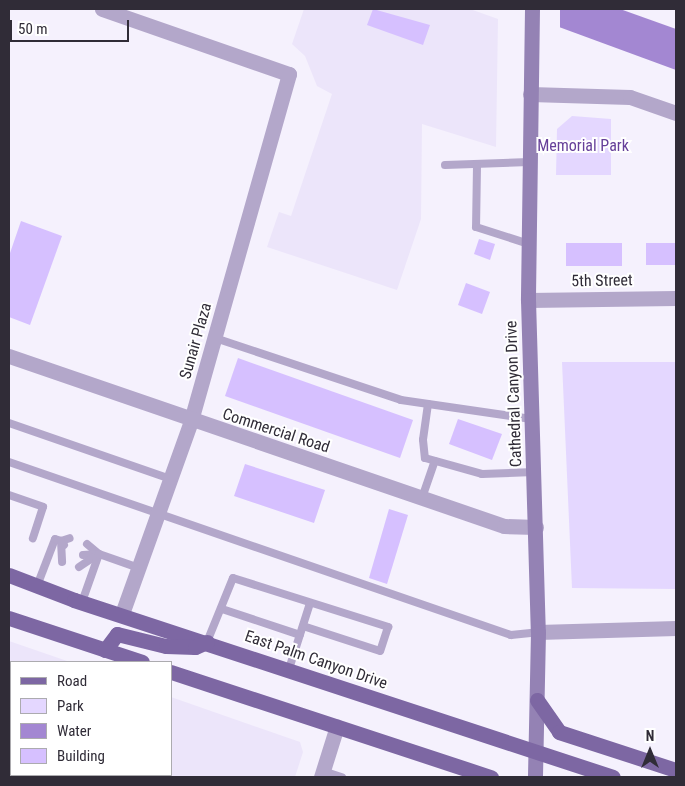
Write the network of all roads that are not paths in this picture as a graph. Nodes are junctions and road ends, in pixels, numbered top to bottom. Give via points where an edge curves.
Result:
1 (102, 9) edge
2 (532, 9) edge
3 (530, 94) junction
4 (676, 113) edge
5 (529, 162) junction
6 (445, 165) dead end
7 (477, 166) junction
8 (529, 244) junction
9 (676, 298) edge
10 (528, 300) junction
11 (215, 338) junction
12 (9, 356) edge
13 (428, 404) junction
14 (532, 419) junction
15 (191, 422) junction
16 (9, 423) edge
17 (434, 461) junction
18 (9, 462) edge
19 (534, 472) junction
20 (170, 479) junction
21 (9, 495) edge
22 (422, 498) junction
23 (158, 515) junction
24 (536, 528) junction
25 (32, 538) dead end
26 (70, 538) dead end
27 (62, 542) junction
28 (87, 544) dead end
29 (66, 549) dead end
30 (99, 554) junction
31 (83, 555) dead end
32 (62, 562) dead end
33 (79, 567) dead end
34 (139, 568) junction
35 (9, 575) edge
36 (37, 586) junction
37 (82, 602) junction
38 (310, 603) junction
39 (222, 609) junction
40 (122, 614) junction
41 (9, 618) edge
42 (303, 626) junction
43 (676, 628) edge
44 (538, 632) junction
45 (300, 635) junction
46 (207, 642) junction
47 (105, 650) junction
48 (139, 661) edge
49 (289, 669) junction
50 (172, 672) edge
51 (537, 700) junction
52 (337, 726) junction
53 (536, 752) junction
54 (676, 770) edge
55 (322, 774) edge
56 (342, 777) edge
57 (491, 777) edge
58 (534, 777) edge
59 (613, 777) edge

1 - 11 street, Sunair Plaza via 289,74
2 - 3 street, Cathedral Canyon Drive
3 - 4 street via 630,97
3 - 5 street, Cathedral Canyon Drive
5 - 7 lane
5 - 8 street, Cathedral Canyon Drive
6 - 7 lane
7 - 8 lane via 476,227
8 - 10 street, Cathedral Canyon Drive
9 - 10 street, 5th Street
10 - 14 street, Cathedral Canyon Drive
11 - 13 lane via 401,400
11 - 15 street, Sunair Plaza
12 - 15 street, Commercial Road
13 - 14 lane
13 - 17 lane via 423,453 425,458
14 - 19 street, Cathedral Canyon Drive
15 - 20 street, Sunair Plaza
15 - 22 street, Commercial Road
16 - 20 lane
17 - 19 lane via 482,474
17 - 22 lane
18 - 23 lane
19 - 24 street, Cathedral Canyon Drive
20 - 23 street, Sunair Plaza
21 - 25 lane via 43,507
22 - 24 street, Commercial Road via 504,526
23 - 34 street, Sunair Plaza
23 - 44 lane via 511,635
24 - 44 street, Cathedral Canyon Drive
26 - 27 lane
27 - 29 lane
27 - 32 lane
27 - 36 lane via 55,539
28 - 30 lane
30 - 31 lane
30 - 33 lane
30 - 34 lane
30 - 37 lane
34 - 40 street, Sunair Plaza
35 - 36 main road, East Palm Canyon Drive
36 - 37 main road, East Palm Canyon Drive
37 - 40 main road, East Palm Canyon Drive
38 - 39 lane via 232,578
38 - 42 lane
38 - 42 lane via 388,627 380,651
39 - 45 lane
39 - 46 lane
40 - 46 main road, East Palm Canyon Drive
41 - 47 main road
42 - 45 lane
43 - 44 street
44 - 51 street, Cathedral Canyon Drive
45 - 49 lane
46 - 47 main road via 195,647 166,646 117,634
46 - 49 main road, East Palm Canyon Drive
47 - 48 main road
49 - 53 main road, East Palm Canyon Drive
50 - 52 main road
51 - 53 street, Cathedral Canyon Drive
51 - 54 main road via 560,732
52 - 55 street
52 - 57 main road
53 - 58 street, Cathedral Canyon Drive
53 - 59 main road, East Palm Canyon Drive
55 - 56 lane

